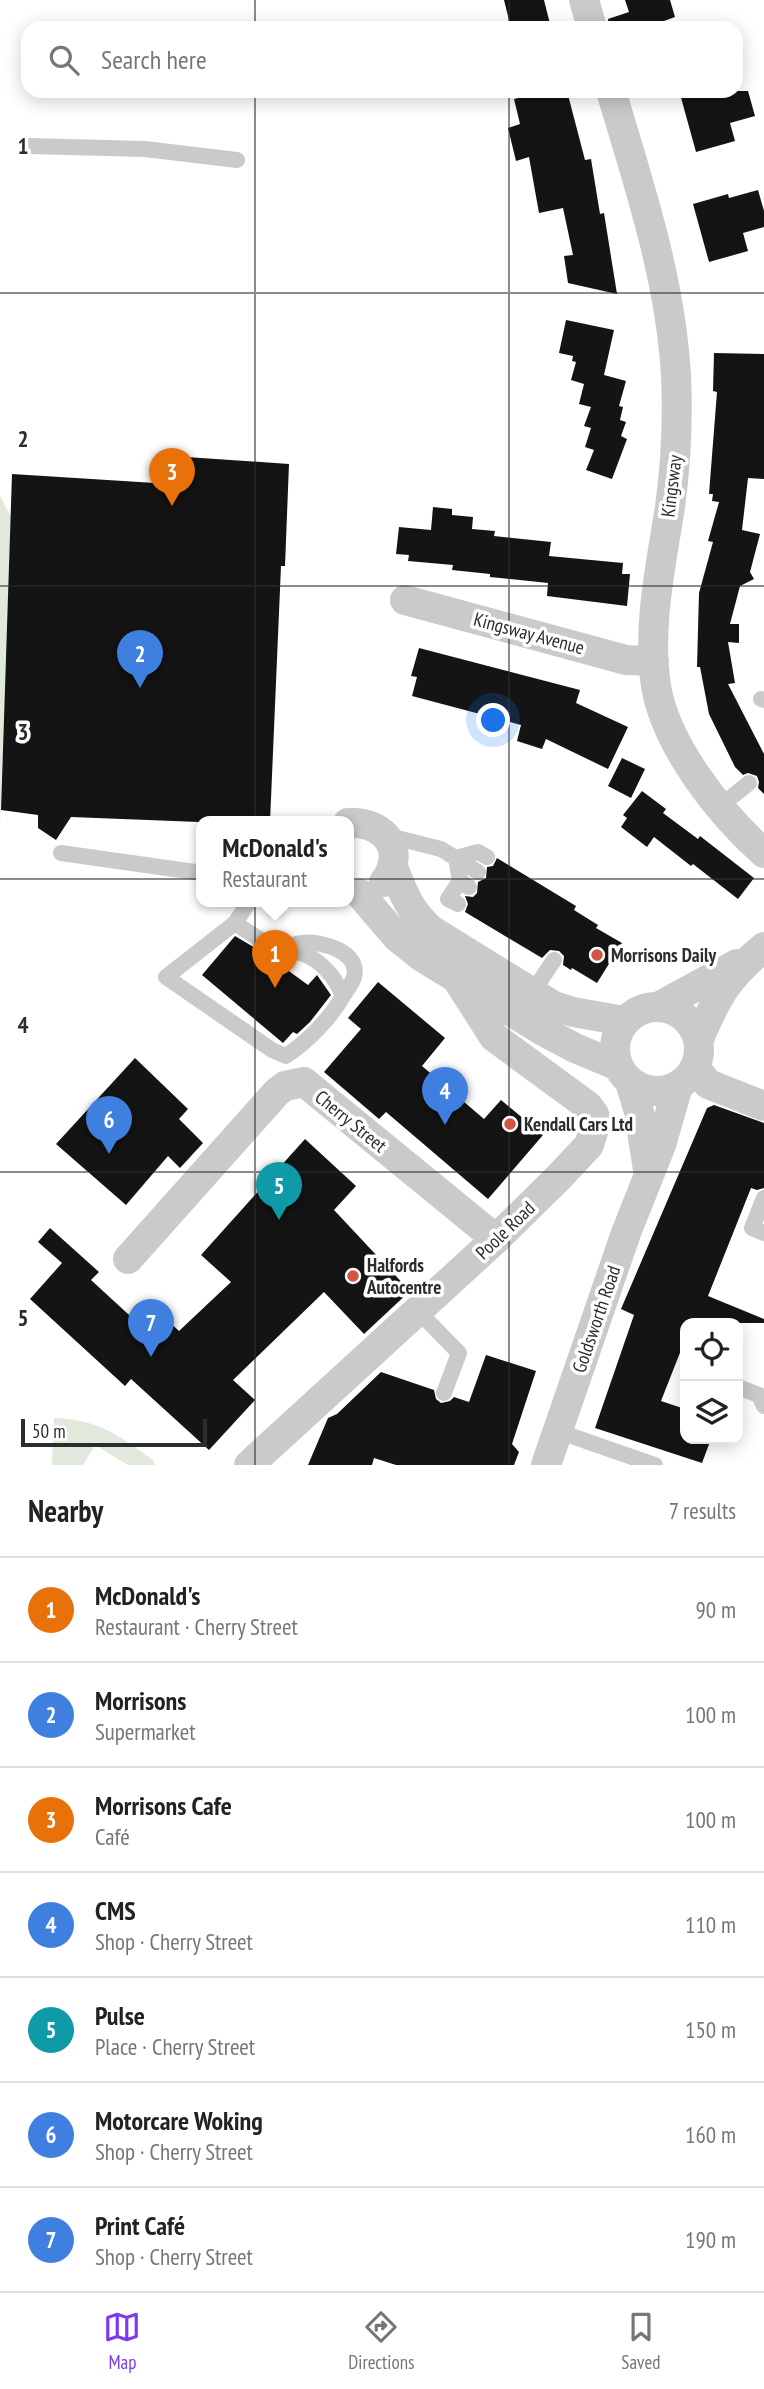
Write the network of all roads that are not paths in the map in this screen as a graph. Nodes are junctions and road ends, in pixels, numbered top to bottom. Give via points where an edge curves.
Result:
1 (583, 0) edge
2 (590, 21) edge
3 (613, 98) edge
4 (29, 146) dead end
5 (237, 160) dead end
6 (405, 600) dead end
7 (654, 661) junction
8 (749, 783) dead end
9 (719, 807) junction
10 (354, 823) edge
11 (385, 835) junction
12 (61, 853) dead end
13 (764, 853) edge
14 (487, 857) dead end
15 (456, 858) junction
16 (393, 867) junction
17 (196, 872) edge
18 (478, 872) dead end
19 (354, 893) edge
20 (458, 904) dead end
21 (246, 907) edge
22 (235, 923) junction
23 (281, 950) junction
24 (759, 952) edge
25 (550, 960) dead end
26 (457, 979) junction
27 (532, 993) junction
28 (343, 996) junction
29 (660, 1006) junction
30 (624, 1021) junction
31 (691, 1064) junction
32 (624, 1074) junction
33 (764, 1106) edge
34 (648, 1174) junction
35 (764, 1198) edge
36 (764, 1233) edge
37 (496, 1238) junction
38 (128, 1259) dead end
39 (418, 1311) junction
40 (743, 1389) edge
41 (444, 1393) dead end
42 (764, 1406) edge
43 (557, 1431) junction
44 (249, 1465) edge
45 (546, 1465) edge
46 (655, 1465) edge

1 - 2 street
3 - 7 street, Kingsway via 666,286 676,374 675,458 656,600
4 - 5 lane via 145,149
6 - 7 street, Kingsway Avenue via 626,660
7 - 9 street, Kingsway via 656,687 667,720
8 - 9 lane
9 - 13 street, Kingsway
10 - 11 street via 373,825
11 - 15 lane via 442,849
11 - 16 street
12 - 17 lane
14 - 15 lane via 478,852
15 - 18 lane
15 - 20 lane via 464,884 448,898
16 - 19 street via 374,890
16 - 27 street via 406,902 430,930
19 - 26 street via 397,937
21 - 22 lane
22 - 23 lane
22 - 28 lane via 166,977 286,1056 335,1010
23 - 28 lane via 302,953 319,964 336,979
23 - 28 lane via 323,943 347,955 355,968
24 - 29 street, Goldsworth Road
24 - 31 street, Goldsworth Road via 727,983 715,1002
25 - 27 lane
26 - 32 street
26 - 37 street, Poole Road via 494,1037 589,1106 596,1122 589,1145
27 - 30 street via 573,1012
29 - 30 street via 646,1007
29 - 31 street via 673,1009 693,1026
30 - 32 street via 614,1046
31 - 32 street via 667,1090 642,1089
31 - 33 street via 708,1084
31 - 34 street, Goldsworth Road
32 - 34 street, Goldsworth Road via 639,1112
34 - 43 street, Goldsworth Road
35 - 36 lane via 752,1228
37 - 38 street, Cherry Street via 304,1083 277,1092
37 - 39 street, Poole Road
39 - 41 lane via 459,1353
39 - 44 street, Poole Road
40 - 42 lane via 759,1395
43 - 45 street, Goldsworth Road
43 - 46 lane

